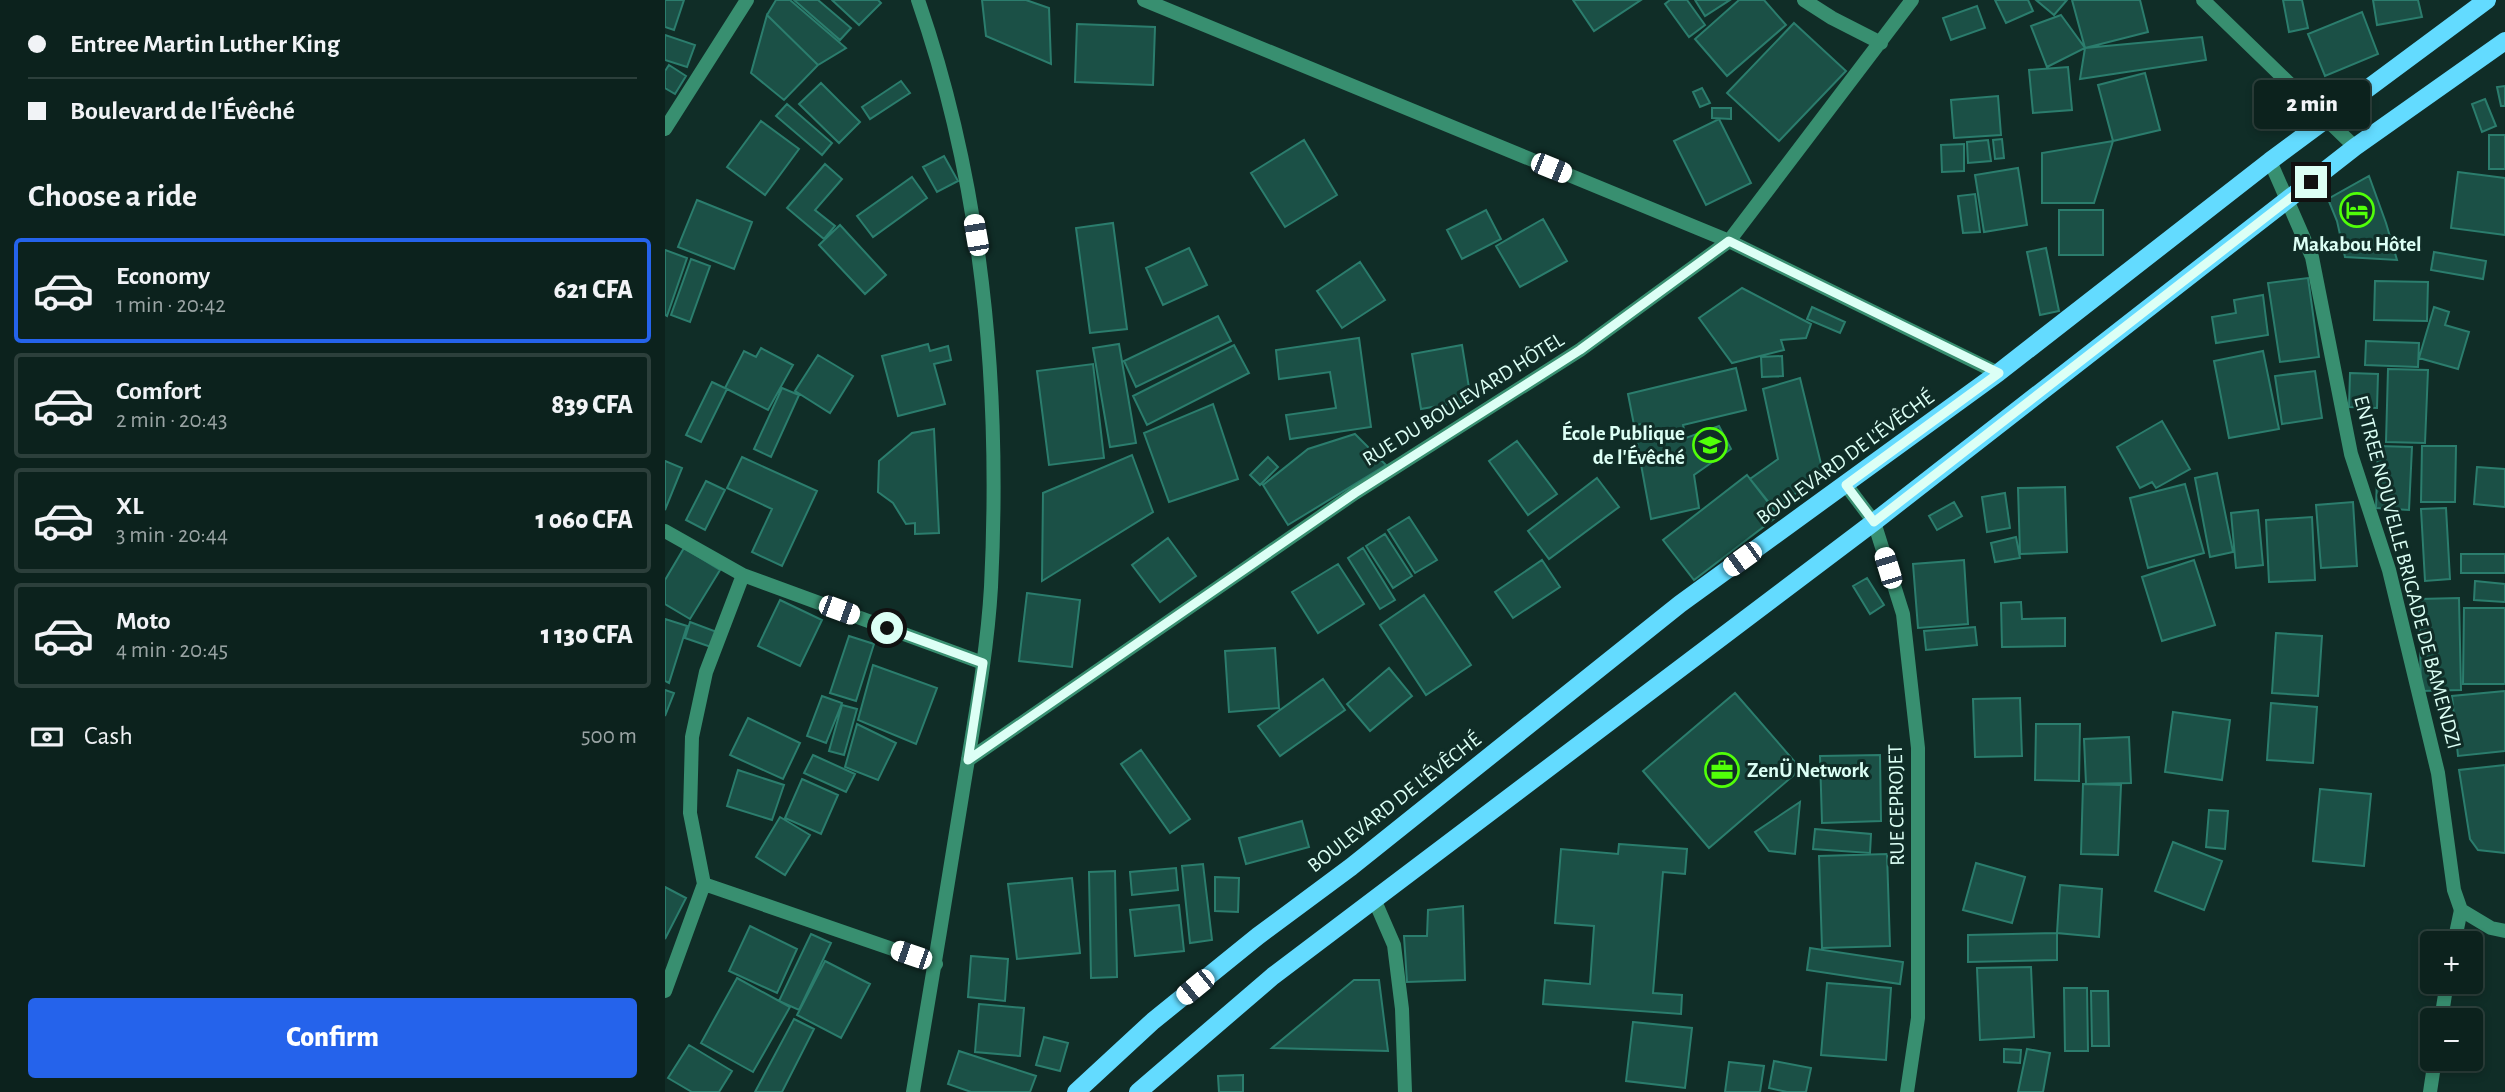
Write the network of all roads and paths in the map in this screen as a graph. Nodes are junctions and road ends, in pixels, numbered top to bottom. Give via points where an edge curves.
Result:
1 (747, 0) edge
2 (918, 0) edge
3 (1144, 0) edge
4 (1804, 0) edge
5 (1912, 0) edge
6 (2203, 0) edge
7 (2487, 0) edge
8 (2505, 41) edge
9 (1881, 43) junction
10 (2326, 120) junction
11 (665, 129) edge
12 (2355, 147) junction
13 (2270, 161) junction
14 (2289, 199) junction
15 (1729, 241) junction
16 (1999, 373) junction
17 (1846, 485) junction
18 (1874, 522) junction
19 (665, 531) edge
20 (743, 575) junction
21 (983, 663) junction
22 (968, 760) junction
23 (704, 884) junction
24 (1374, 899) junction
25 (2461, 911) junction
26 (2457, 931) edge
27 (2505, 931) edge
28 (936, 964) junction
29 (665, 991) edge
30 (2433, 1071) edge
31 (913, 1092) edge
32 (1076, 1092) edge
33 (1138, 1092) edge
34 (1405, 1092) edge
35 (1907, 1092) edge
36 (2430, 1092) edge

1 - 11 street
2 - 21 street via 963,158 985,306 993,512
3 - 15 street
4 - 9 street
5 - 9 street, RUE DU BOULEVARD HÔTEL
6 - 10 street
7 - 10 main road, BOULEVARD DE L'ÉVÊCHÉ
8 - 12 main road
9 - 15 street, RUE DU BOULEVARD HÔTEL
10 - 12 street
10 - 13 main road, BOULEVARD DE L'ÉVÊCHÉ
12 - 14 main road
13 - 14 street, ENTREE NOUVELLE BRIGADE DE BAMENDZI
13 - 16 main road, BOULEVARD DE L'ÉVÊCHÉ
14 - 18 main road
14 - 25 street, ENTREE NOUVELLE BRIGADE DE BAMENDZI via 2312,257 2351,454 2410,652 2438,773
15 - 16 street
15 - 22 street, RUE DU BOULEVARD HÔTEL via 1580,350 1355,493
16 - 17 main road, BOULEVARD DE L'ÉVÊCHÉ
17 - 18 street, RUE CEPROJET
17 - 32 main road, BOULEVARD DE L'ÉVÊCHÉ via 1679,604 1352,867 1258,936 1153,1021
18 - 24 main road
18 - 35 street, RUE CEPROJET via 1903,614 1918,748 1918,1018
19 - 20 street
20 - 21 street
20 - 23 street via 706,672 692,737 690,813
21 - 22 street
22 - 28 street
23 - 28 street
23 - 29 street
24 - 33 main road via 1273,976
24 - 34 street via 1394,945
25 - 26 street
25 - 27 street
28 - 31 street
30 - 36 street

